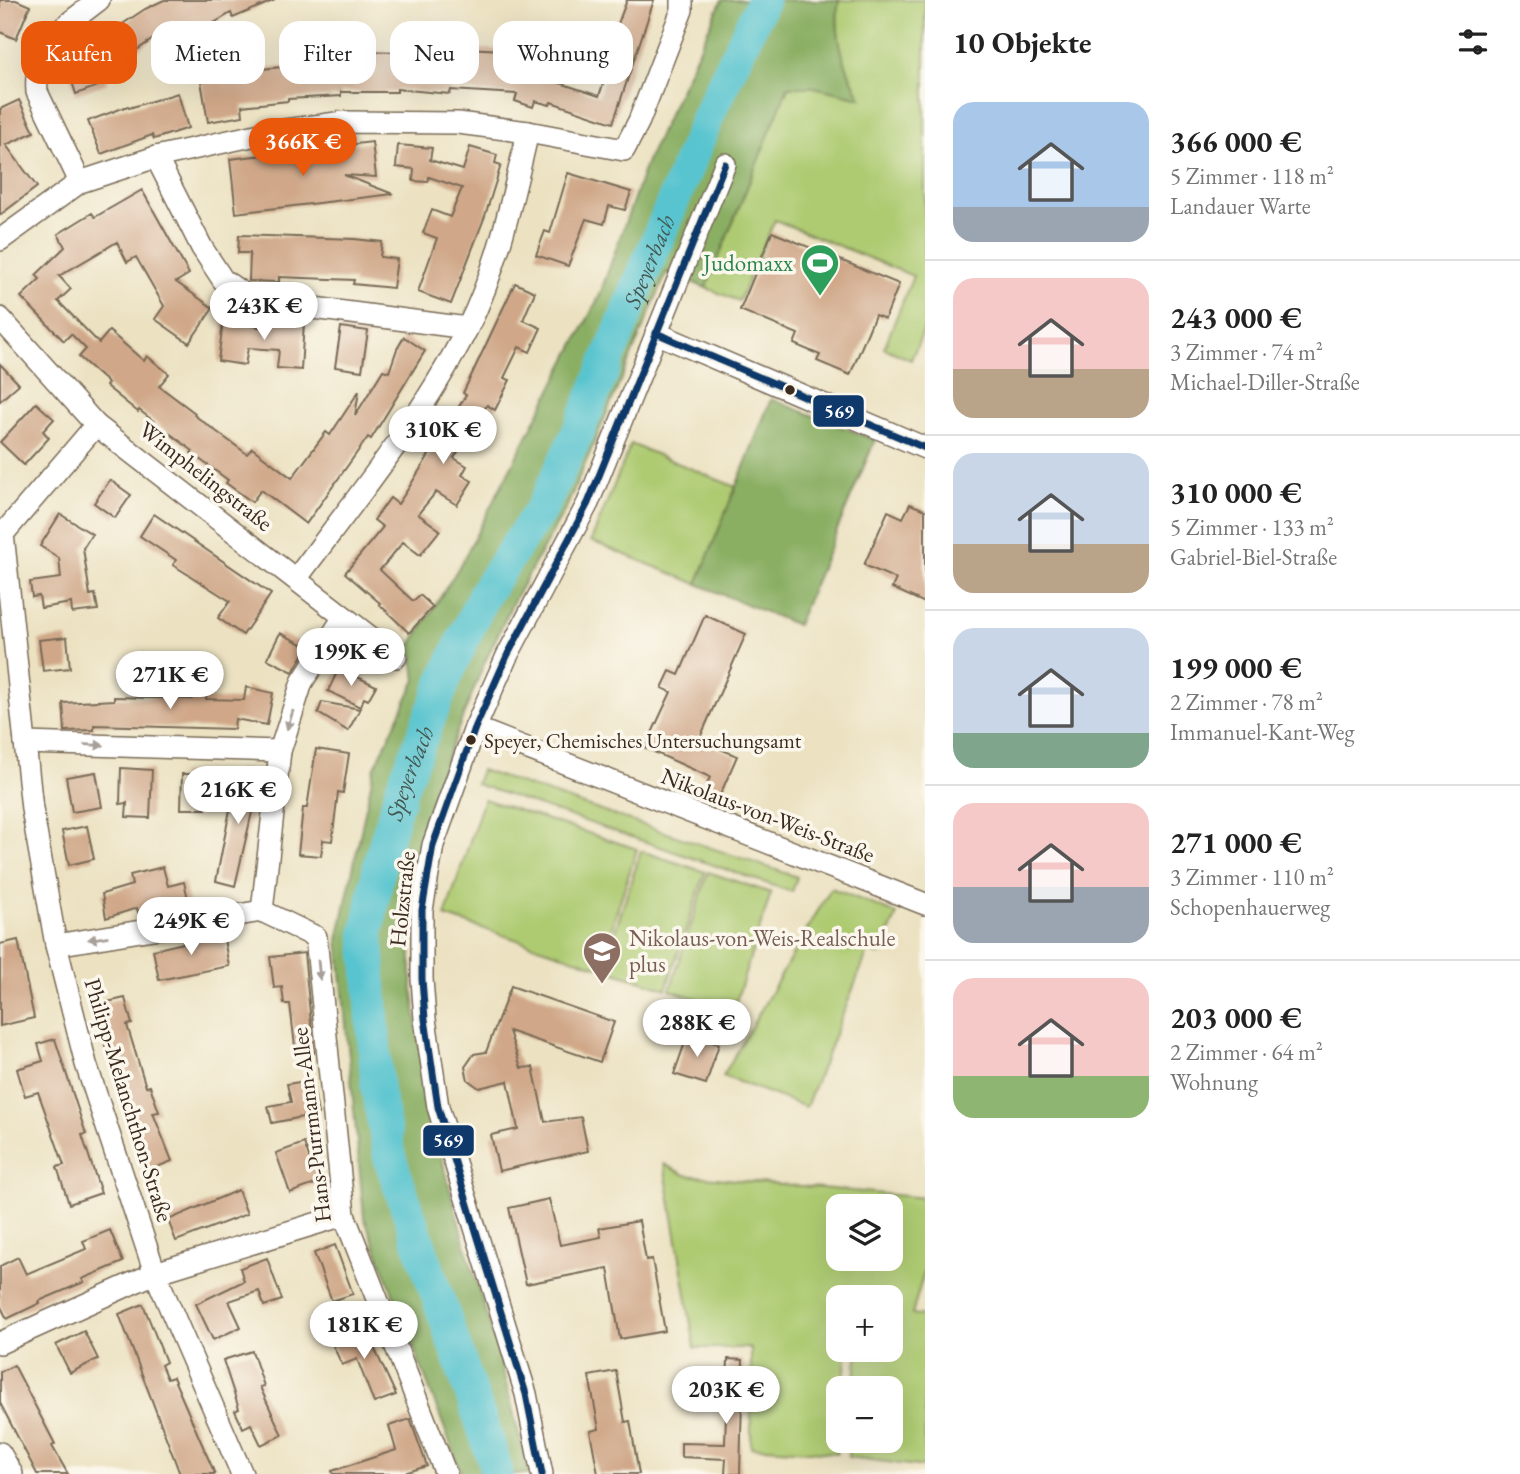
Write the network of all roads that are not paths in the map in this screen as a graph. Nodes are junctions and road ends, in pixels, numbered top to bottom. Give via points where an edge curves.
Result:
1 (99, 0) edge
2 (682, 0) edge
3 (528, 132) junction
4 (156, 157) junction
5 (725, 164) dead end
6 (80, 182) junction
7 (0, 240) edge
8 (0, 318) edge
9 (467, 328) junction
10 (656, 333) junction
11 (96, 425) junction
12 (925, 448) edge
13 (1, 533) edge
14 (296, 579) junction
15 (344, 617) junction
16 (396, 657) dead end
17 (475, 728) junction
18 (25, 743) junction
19 (280, 751) junction
20 (925, 905) edge
21 (262, 911) junction
22 (56, 945) junction
23 (344, 1215) junction
24 (155, 1273) junction
25 (0, 1343) edge
26 (0, 1453) edge
27 (12, 1474) edge
28 (242, 1474) edge
29 (446, 1474) edge
30 (542, 1474) edge

1 - 6 street via 43,49 36,76 37,92
2 - 3 street via 682,10 624,150
3 - 4 street via 458,123 344,121
3 - 9 street via 493,266
4 - 6 street
4 - 9 street via 223,280 252,300
5 - 10 street, Holzstraße
6 - 7 street
8 - 11 street, Wimphelingstraße
9 - 14 street via 428,397
10 - 12 street
10 - 17 street, Holzstraße via 589,503 507,656
11 - 13 street, Philipp-Melanchthon-Straße
11 - 14 street, Wimphelingstraße
13 - 18 street, Philipp-Melanchthon-Straße
14 - 15 street, Wimphelingstraße
15 - 16 street, Wimphelingstraße
15 -> 19 street via 302,682
17 - 20 street, Nikolaus-von-Weis-Straße
17 - 30 street, Holzstraße via 433,845 422,910 425,1019 438,1107 526,1394
18 -> 19 street
18 - 22 street, Philipp-Melanchthon-Straße
19 - 21 street
21 -> 22 street
21 -> 23 street, Hans-Purrmann-Allee via 316,937
22 - 24 street, Philipp-Melanchthon-Straße via 86,1065
23 - 24 street
23 - 29 street, Hans-Purrmann-Allee
24 - 25 street
24 - 28 street, Philipp-Melanchthon-Straße
26 - 27 street

